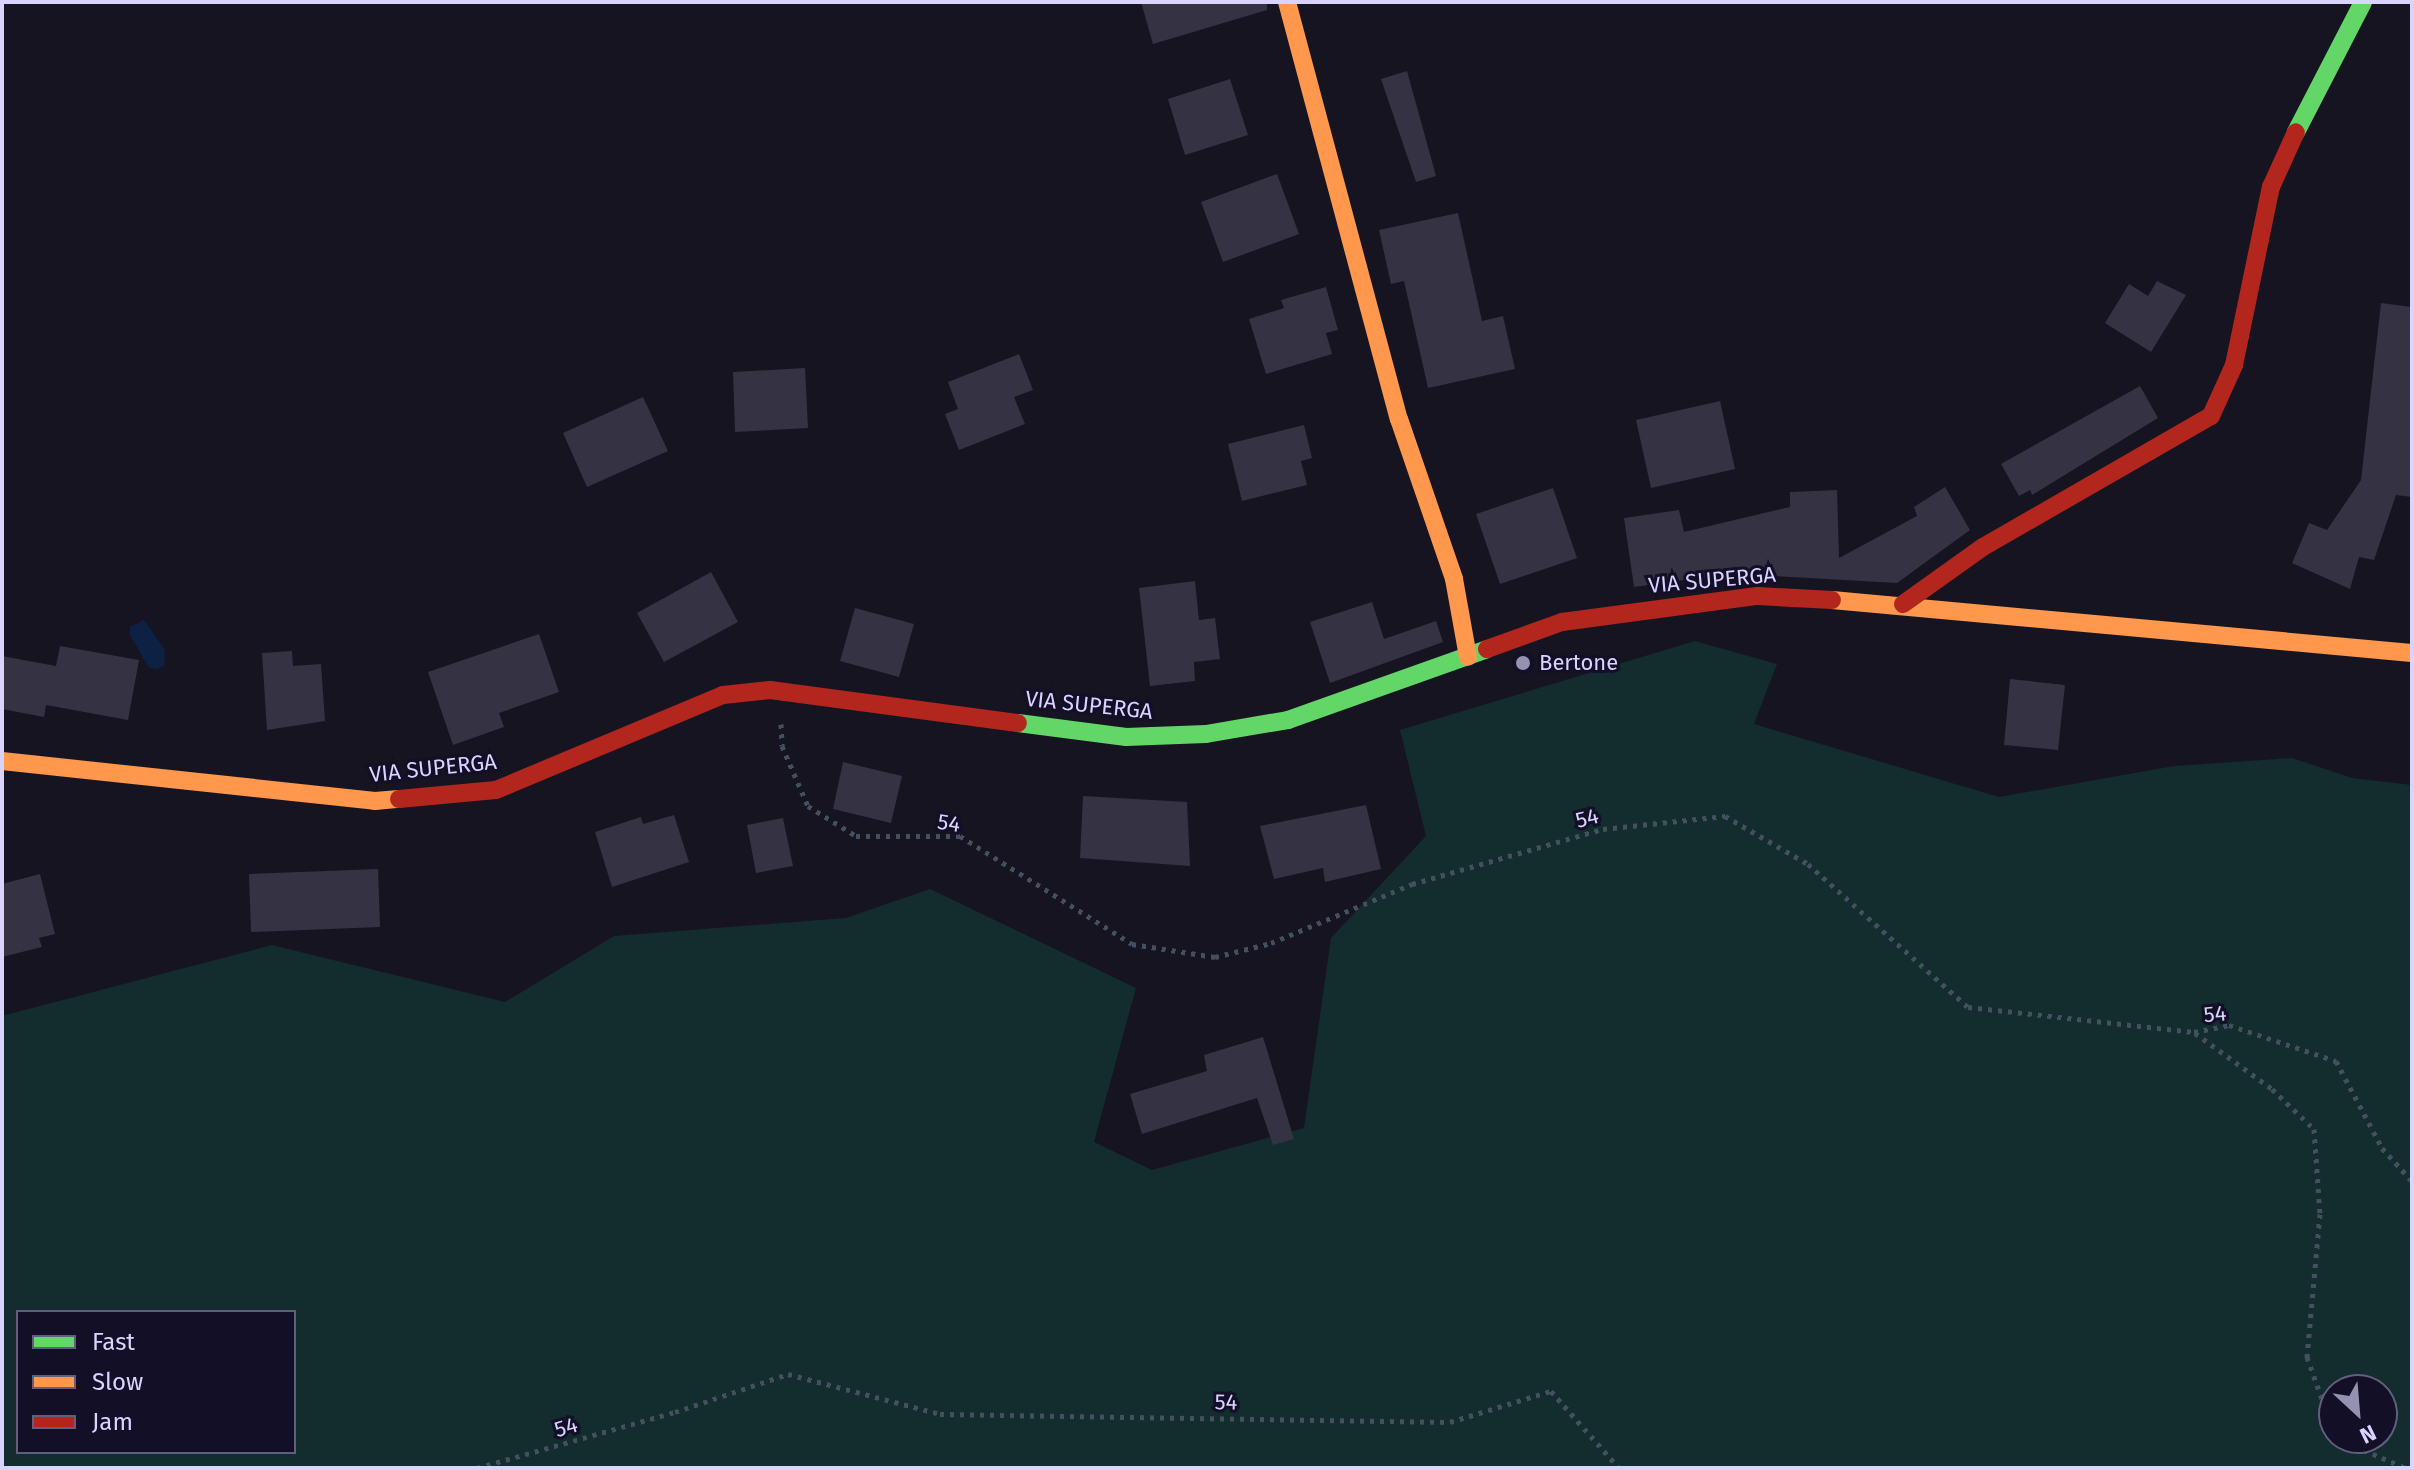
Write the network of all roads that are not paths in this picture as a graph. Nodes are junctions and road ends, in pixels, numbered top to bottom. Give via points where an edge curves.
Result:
1 (1287, 2) edge
2 (2363, 2) edge
3 (1903, 604) junction
4 (2412, 653) edge
5 (1468, 657) junction
6 (2, 761) edge

1 - 5 street via 1399,419 1454,579
2 - 3 street via 2319,81 2271,187 2234,365 2211,416 1983,547
3 - 4 street, VIA SUPERGA
3 - 5 street, VIA SUPERGA via 1757,596 1562,622
5 - 6 street, VIA SUPERGA via 1288,720 1206,734 1126,737 781,691 723,695 496,790 375,801

